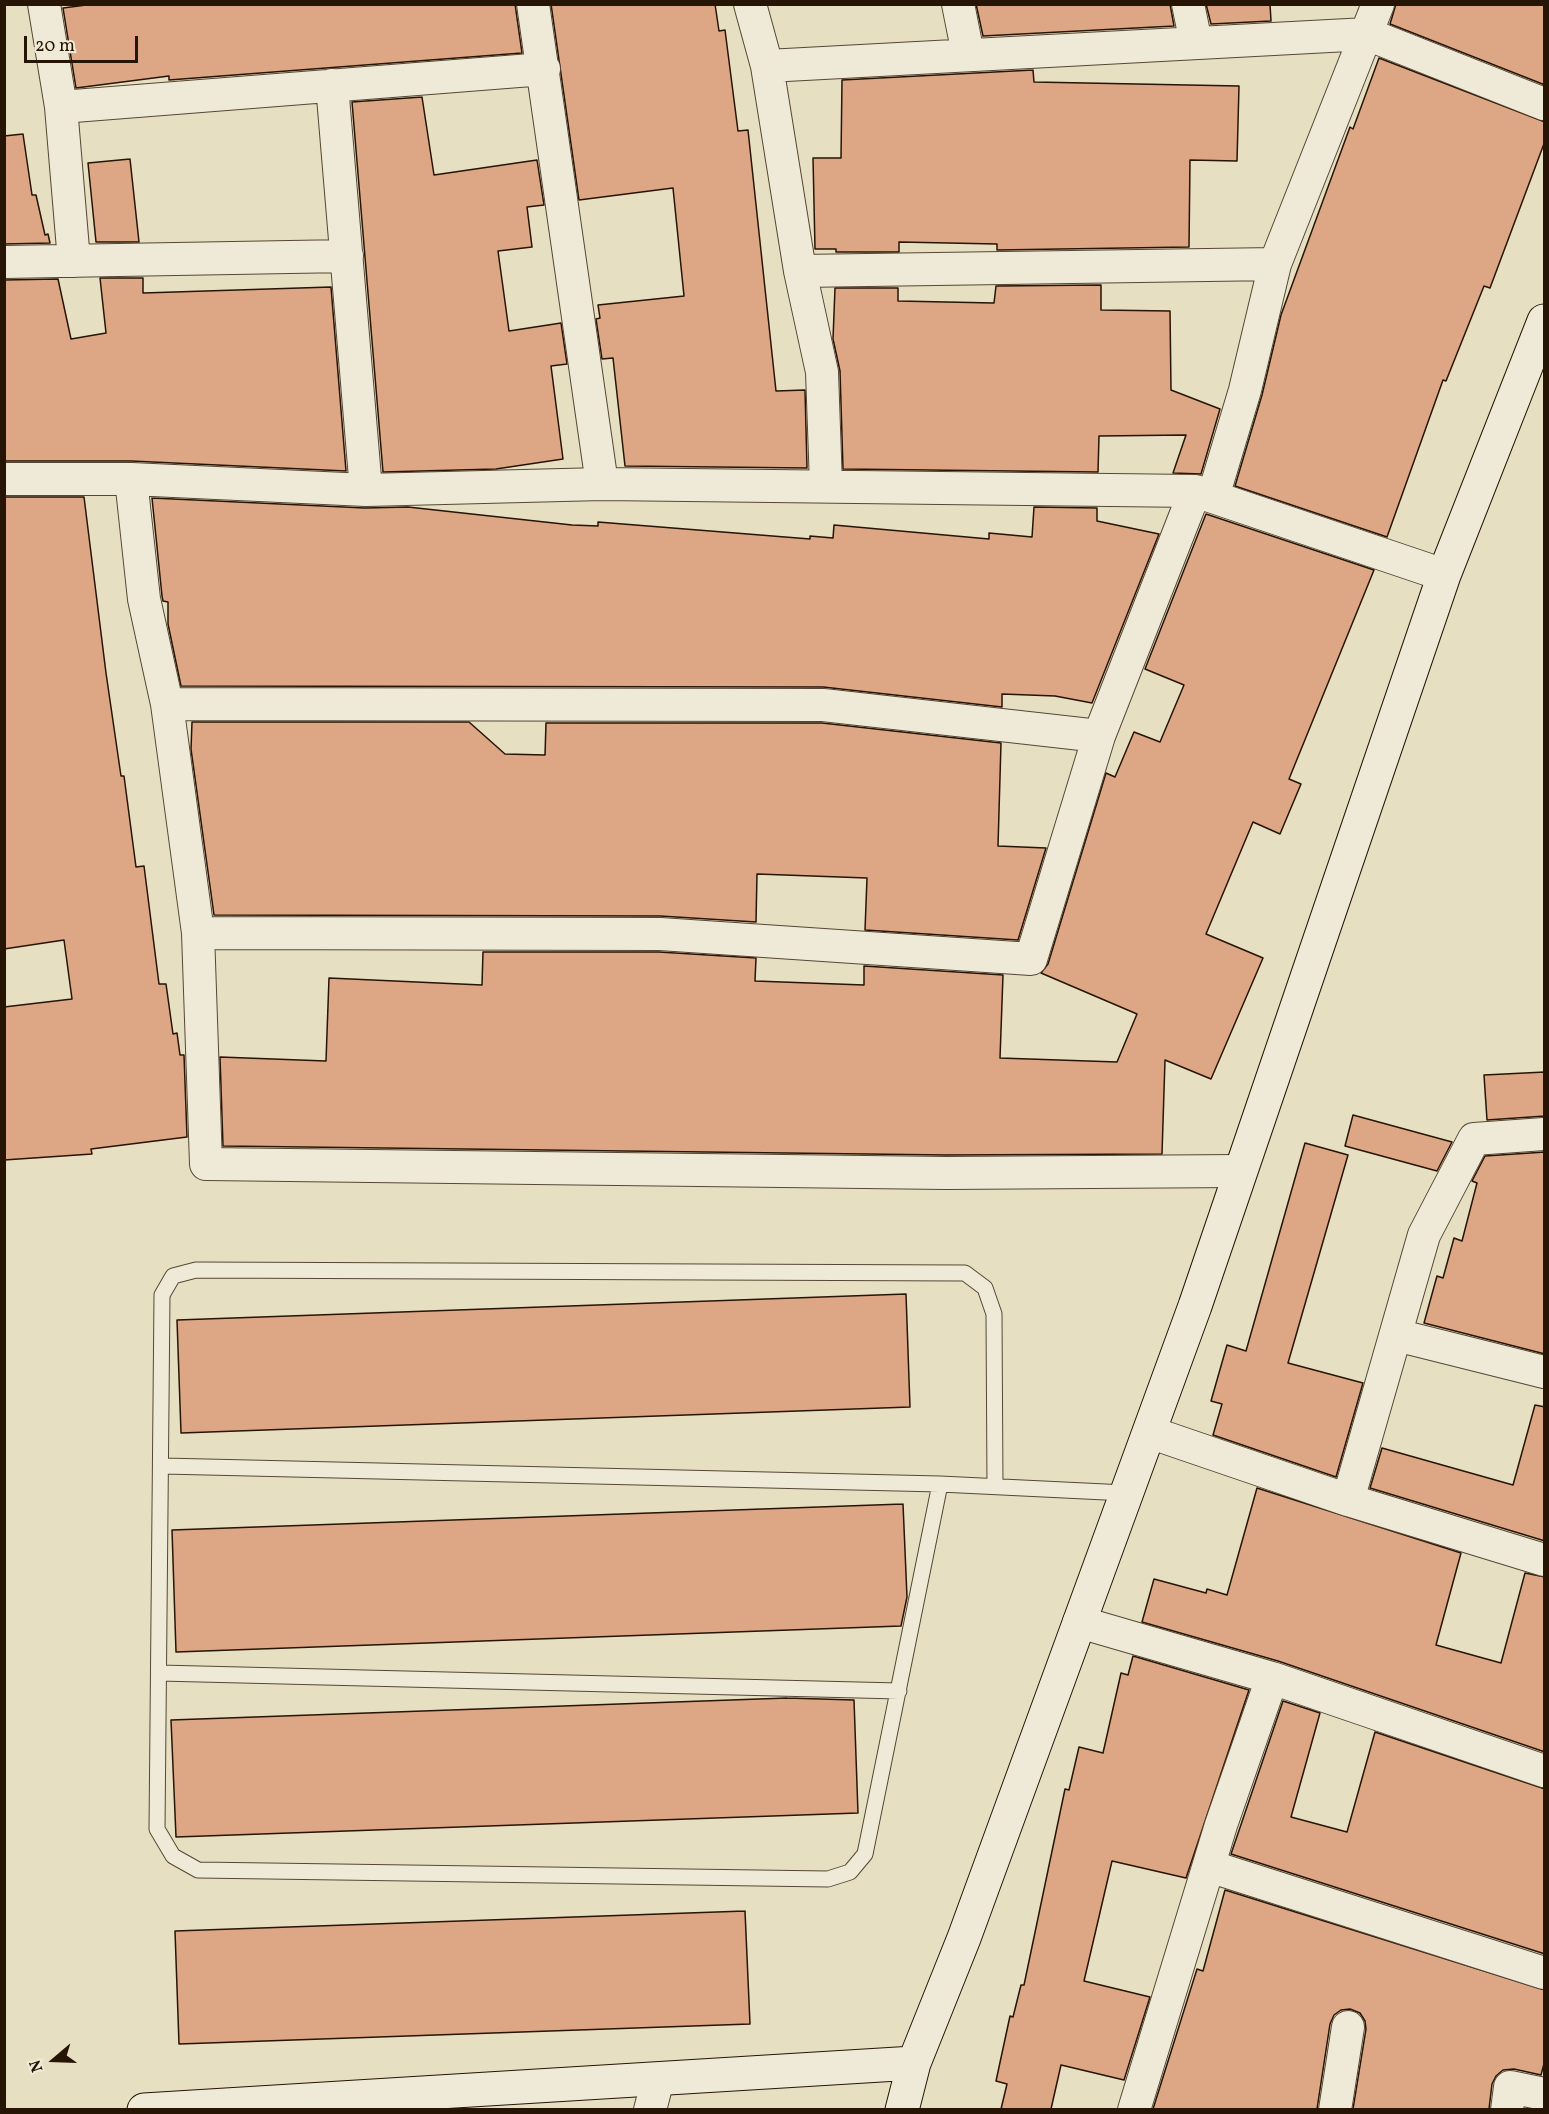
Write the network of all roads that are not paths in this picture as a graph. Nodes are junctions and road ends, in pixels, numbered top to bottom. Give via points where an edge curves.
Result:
1 (44, 4) edge
2 (533, 4) edge
3 (750, 4) edge
4 (958, 4) edge
5 (1188, 4) edge
6 (1378, 4) edge
7 (1367, 34) junction
8 (1196, 43) junction
9 (968, 54) junction
10 (767, 66) junction
11 (544, 69) junction
12 (332, 85) junction
13 (1545, 104) edge
14 (61, 107) junction
15 (347, 255) junction
16 (74, 261) junction
17 (4, 262) edge
18 (1275, 264) junction
19 (800, 271) junction
20 (1545, 321) edge
21 (4, 479) edge
22 (131, 479) junction
23 (602, 484) junction
24 (826, 485) junction
25 (366, 490) junction
26 (1204, 494) junction
27 (1444, 574) junction
28 (167, 704) junction
29 (1099, 736) junction
30 (198, 933) junction
31 (1545, 1134) edge
32 (1240, 1171) junction
33 (1396, 1335) junction
34 (1545, 1372) edge
35 (1149, 1432) junction
36 (163, 1466) junction
37 (940, 1484) junction
38 (995, 1486) junction
39 (1126, 1493) junction
40 (1348, 1500) junction
41 (1545, 1560) edge
42 (1079, 1622) junction
43 (159, 1673) junction
44 (1272, 1678) junction
45 (898, 1691) junction
46 (1545, 1771) edge
47 (1209, 1866) junction
48 (1545, 1973) edge
49 (1348, 2027) dead end
50 (914, 2063) junction
51 (654, 2094) edge
52 (1545, 2094) edge
53 (475, 2100) edge
54 (144, 2109) edge
55 (902, 2109) edge
56 (1134, 2109) edge
57 (1335, 2109) edge
58 (1507, 2109) edge

1 - 14 street
2 - 11 street
3 - 10 street
4 - 9 street
5 - 8 street
6 - 7 street
7 - 8 street
7 - 13 street
7 - 18 street
8 - 9 street
9 - 10 street
10 - 19 street
11 - 12 street
11 - 23 street
12 - 14 street
12 - 15 street
14 - 16 street
15 - 16 street
15 - 25 street
16 - 17 street
18 - 19 street
18 - 26 street via 1245,390
19 - 24 street via 822,372
20 - 27 street
21 - 22 street
22 - 25 street
22 - 28 street via 144,598
23 - 24 street
23 - 25 street
24 - 26 street
26 - 27 street
26 - 29 street
27 - 32 street
28 - 29 street via 823,705
28 - 30 street
29 - 30 street via 1032,959 660,934
30 - 32 street via 206,1164 946,1173
31 - 33 street via 1474,1139 1424,1235
32 - 35 street
33 - 34 street
33 - 40 street
35 - 39 street
35 - 40 street
36 - 37 lane
36 - 38 lane via 162,1295 173,1276 196,1270 965,1273 984,1288 994,1314
36 - 43 lane
37 - 38 lane
37 - 45 lane
38 - 39 lane
39 - 42 street
40 - 41 street
42 - 44 street
42 - 50 street via 964,1938
43 - 45 lane
43 - 45 lane via 158,1829 173,1856 198,1870 828,1879 850,1872 865,1854
44 - 46 street
44 - 47 street
47 - 48 street
47 - 56 street
49 - 57 street
50 - 51 street
50 - 55 street
51 - 53 street
52 - 58 street via 1510,2087
53 - 54 street

